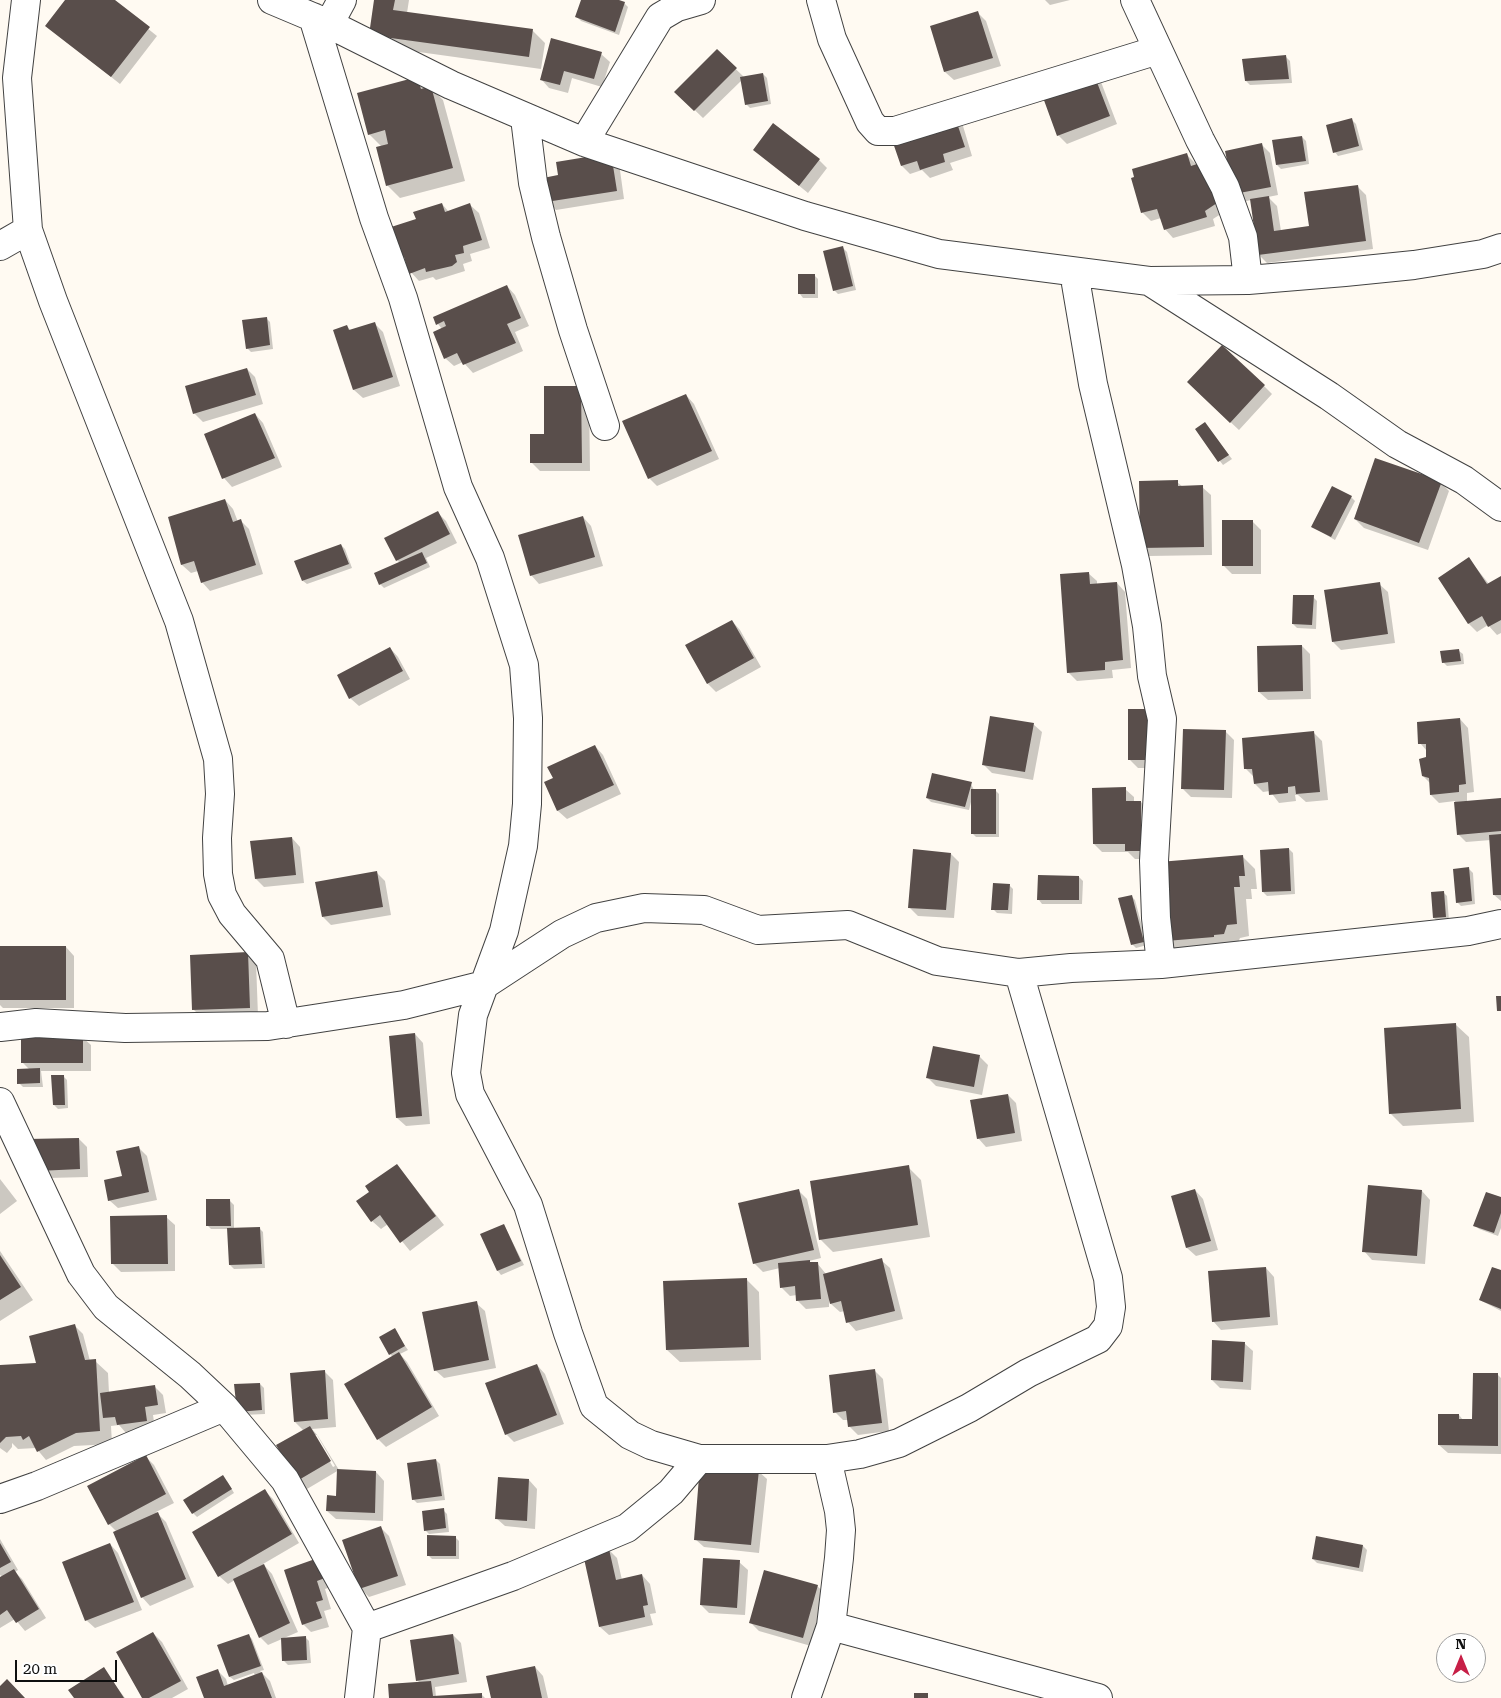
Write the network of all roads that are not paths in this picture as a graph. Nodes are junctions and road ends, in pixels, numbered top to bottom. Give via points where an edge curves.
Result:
1 (26, 0) edge
2 (272, 0) edge
3 (342, 0) edge
4 (701, 0) edge
5 (821, 0) edge
6 (1136, 0) edge
7 (321, 20) junction
8 (1158, 50) junction
9 (525, 118) junction
10 (584, 142) junction
11 (28, 230) junction
12 (0, 246) edge
13 (1501, 248) edge
14 (1074, 272) junction
15 (1248, 280) junction
16 (1149, 282) junction
17 (605, 426) dead end
18 (1501, 507) edge
19 (1501, 924) edge
20 (1161, 964) junction
21 (1019, 973) junction
22 (484, 985) junction
23 (286, 1024) junction
24 (0, 1027) edge
25 (0, 1102) edge
26 (224, 1407) junction
27 (699, 1459) junction
28 (827, 1459) junction
29 (0, 1500) edge
30 (831, 1626) junction
31 (367, 1628) junction
32 (359, 1698) edge
33 (806, 1698) edge
34 (1098, 1698) edge

1 - 11 street via 18,78
2 - 7 street
3 - 7 street
4 - 10 street via 677,7 660,17
5 - 8 street via 832,40 870,122 878,131 895,131
6 - 8 street
7 - 9 street
7 - 22 street via 374,218 402,298 458,487 490,558 524,664 528,718 523,846 504,932
8 - 15 street via 1225,187 1243,237
9 - 10 street
9 - 17 street via 533,183 546,237
10 - 14 street via 804,216 939,254
11 - 12 street
11 - 23 street via 179,621 218,759 218,874 222,895 232,914 270,959
13 - 15 street via 1414,265
14 - 16 street
14 - 20 street via 1093,384 1136,565 1152,676 1162,719 1154,861
15 - 16 street
16 - 18 street via 1329,396 1397,444 1464,480
19 - 20 street via 1468,931
20 - 21 street
21 - 22 street via 937,961 848,925 758,930 704,910 644,908 596,918 562,934
21 - 28 street via 1108,1278 1111,1307 1108,1326 1098,1339 1086,1346 899,1443
22 - 23 street via 404,1004
22 - 27 street via 473,1015 470,1035 466,1072 470,1094 528,1205 594,1406 630,1435
23 - 24 street via 125,1028 36,1023
25 - 26 street via 82,1274 106,1307
26 - 29 street
26 - 31 street via 285,1480
27 - 28 street
27 - 31 street via 672,1492 627,1528 513,1576
28 - 30 street via 841,1530
30 - 33 street
30 - 34 street
31 - 32 street

